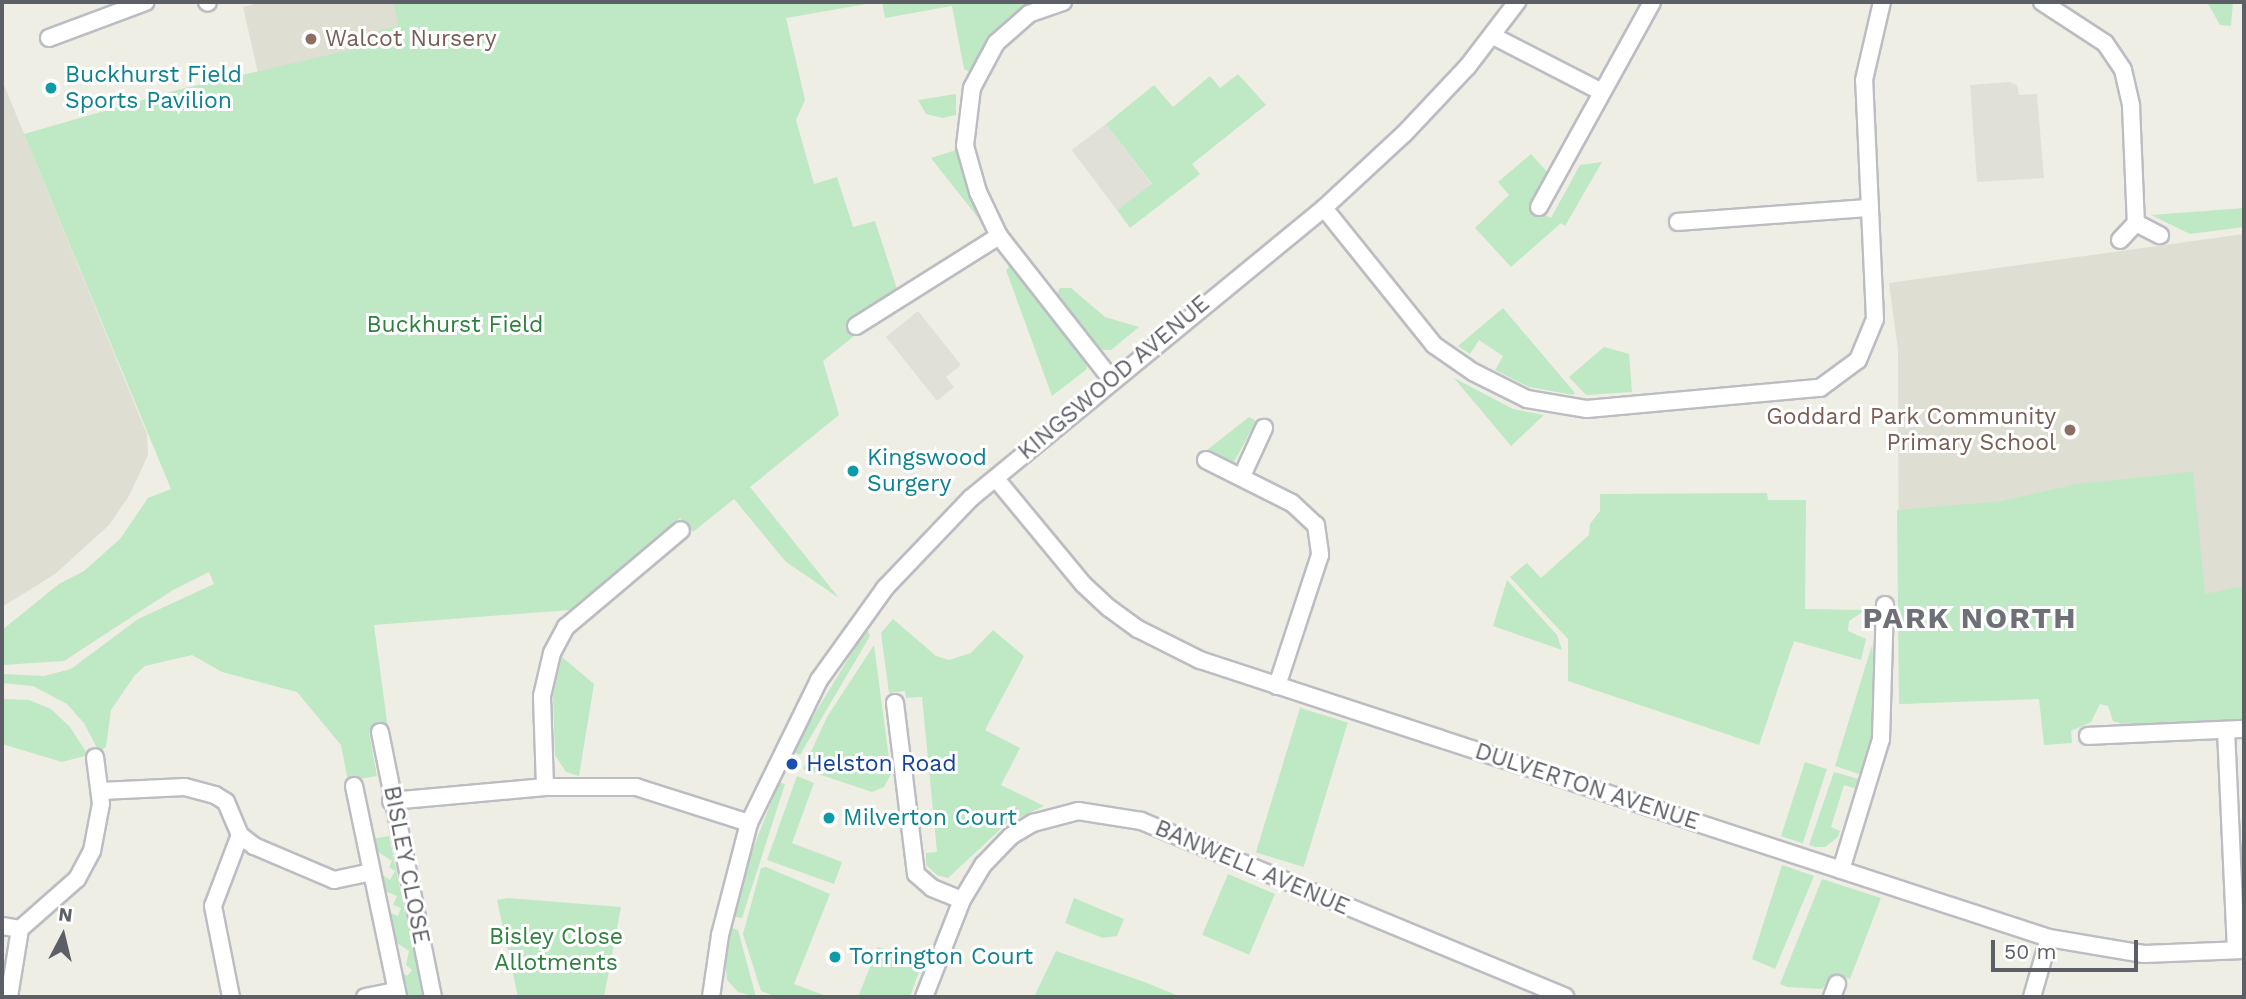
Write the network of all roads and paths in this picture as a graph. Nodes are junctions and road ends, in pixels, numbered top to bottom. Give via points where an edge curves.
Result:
1 (146, 2) edge
2 (1063, 2) edge
3 (1517, 2) edge
4 (1652, 2) edge
5 (1882, 2) edge
6 (2042, 2) edge
7 (1493, 36) junction
8 (49, 38) dead end
9 (1600, 91) junction
10 (1539, 207) dead end
11 (1324, 208) junction
12 (1869, 208) junction
13 (1678, 222) dead end
14 (2136, 223) junction
15 (2161, 235) dead end
16 (999, 236) junction
17 (2120, 240) dead end
18 (856, 326) dead end
19 (1112, 380) junction
20 (1264, 428) dead end
21 (1206, 460) dead end
22 (1242, 476) junction
23 (998, 480) junction
24 (681, 530) dead end
25 (1885, 605) dead end
26 (1277, 686) junction
27 (895, 703) dead end
28 (2244, 729) edge
29 (2226, 730) junction
30 (380, 732) dead end
31 (2088, 736) dead end
32 (95, 757) dead end
33 (354, 786) dead end
34 (545, 787) junction
35 (101, 791) junction
36 (391, 801) junction
37 (749, 823) junction
38 (240, 835) junction
39 (1841, 870) junction
40 (371, 872) junction
41 (962, 900) junction
42 (2, 926) edge
43 (20, 929) junction
44 (2049, 938) junction
45 (2240, 950) edge
46 (397, 994) edge
47 (9, 997) edge
48 (231, 997) edge
49 (365, 997) edge
50 (433, 997) edge
51 (710, 997) edge
52 (924, 997) edge
53 (1565, 997) edge
54 (2032, 997) edge

1 - 8 street
2 - 16 street via 1029,13 996,43 968,104 968,165
3 - 7 street, KINGSWOOD AVENUE
4 - 9 street
5 - 12 street via 1864,80
6 - 14 street via 2094,33 2123,70 2131,106
7 - 9 street
7 - 11 street, KINGSWOOD AVENUE via 1428,111
9 - 10 street
11 - 12 street via 1434,345 1473,372 1527,399 1587,409 1807,391 1841,376 1863,353 1875,319
11 - 19 street, KINGSWOOD AVENUE
12 - 13 street
14 - 15 street
14 - 17 street
16 - 18 street
16 - 19 street
19 - 23 street, KINGSWOOD AVENUE
20 - 22 street
21 - 22 street
22 - 26 street via 1304,510 1318,534 1320,555
23 - 26 street, DULVERTON AVENUE via 1083,584 1109,608 1190,656
23 - 37 street, KINGSWOOD AVENUE via 971,498 926,541 840,645 800,714
24 - 34 street via 566,627 552,653 542,696
25 - 39 street via 1881,739
26 - 39 street, DULVERTON AVENUE
27 - 41 street via 916,874 932,888
28 - 29 street
29 - 31 street
29 - 45 street
30 - 36 street, BISLEY CLOSE
32 - 35 street
33 - 40 street
34 - 36 street
34 - 37 street via 636,787 672,794
35 - 38 street via 185,788 215,794 226,802
35 - 43 street via 98,832 87,862 77,879
36 - 50 street, BISLEY CLOSE
37 - 51 street, KINGSWOOD AVENUE via 720,935
38 - 40 street via 254,846 334,880
38 - 48 street via 213,906
39 - 44 street, DULVERTON AVENUE
40 - 46 street
41 - 52 street, BANWELL AVENUE
41 - 53 street, BANWELL AVENUE via 989,858 1033,823 1077,811 1111,814 1141,821
42 - 43 street
43 - 47 street
44 - 45 street, DULVERTON AVENUE via 2144,954
44 - 54 street
46 - 49 street

